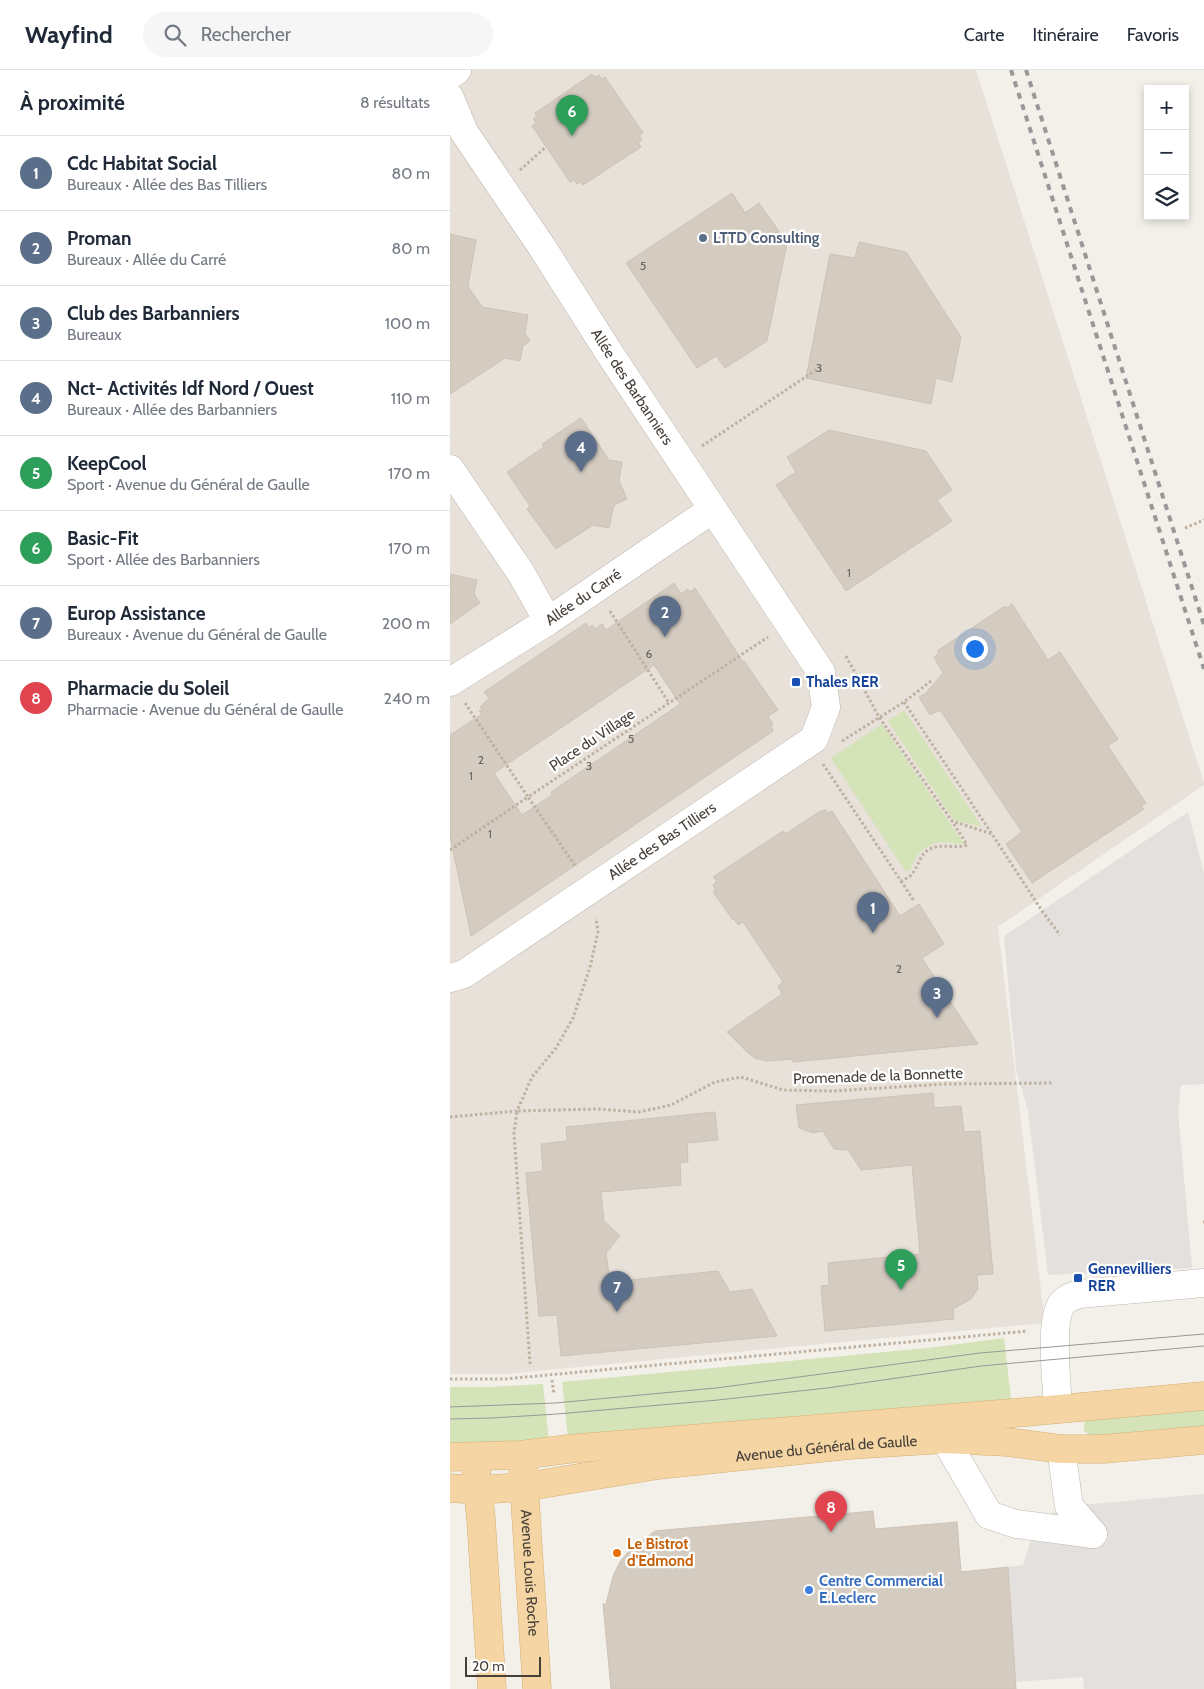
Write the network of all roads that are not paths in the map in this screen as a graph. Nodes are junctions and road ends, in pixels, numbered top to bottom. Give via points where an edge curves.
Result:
1 (457, 70) edge
2 (450, 75) edge
3 (450, 98) edge
4 (450, 469) edge
5 (713, 508) junction
6 (548, 621) junction
7 (821, 672) joint
8 (450, 682) edge
9 (450, 978) edge
10 (1204, 1283) edge
11 (1204, 1396) edge
12 (1058, 1410) junction
13 (945, 1439) junction
14 (1204, 1440) edge
15 (1061, 1450) junction
16 (521, 1455) junction
17 (463, 1458) edge
18 (524, 1487) junction
19 (450, 1488) edge
20 (477, 1490) junction
21 (1093, 1534) junction
22 (1036, 1543) dead end
23 (492, 1689) edge
24 (537, 1689) edge

1 - 2 street
3 - 5 street, Allée des Barbanniers via 464,132
4 - 6 street via 521,573
5 - 6 street, Allée du Carré
5 - 7 street, Allée des Barbanniers
6 - 8 street, Allée du Carré
7 - 9 street, Allée des Bas Tilliers via 826,707 814,739 464,974
10 - 12 street via 1079,1294 1060,1305 1055,1359
11 - 12 main road, Avenue du Général de Gaulle
12 - 15 main road
12 - 16 main road, Avenue du Général de Gaulle
13 - 15 main road, Avenue du Général de Gaulle via 1007,1442
13 - 18 main road, Avenue du Général de Gaulle via 753,1454
13 - 21 street via 989,1515 1016,1524
14 - 15 main road, Avenue du Général de Gaulle
15 - 21 street via 1069,1506
16 - 17 main road, Avenue du Général de Gaulle
16 - 18 main road, Avenue Louis Roche
17 - 20 main road
18 - 20 main road, Avenue du Général de Gaulle
18 - 24 main road, Avenue Louis Roche
19 - 20 main road, Avenue du Général de Gaulle
20 - 23 main road
21 - 22 street

